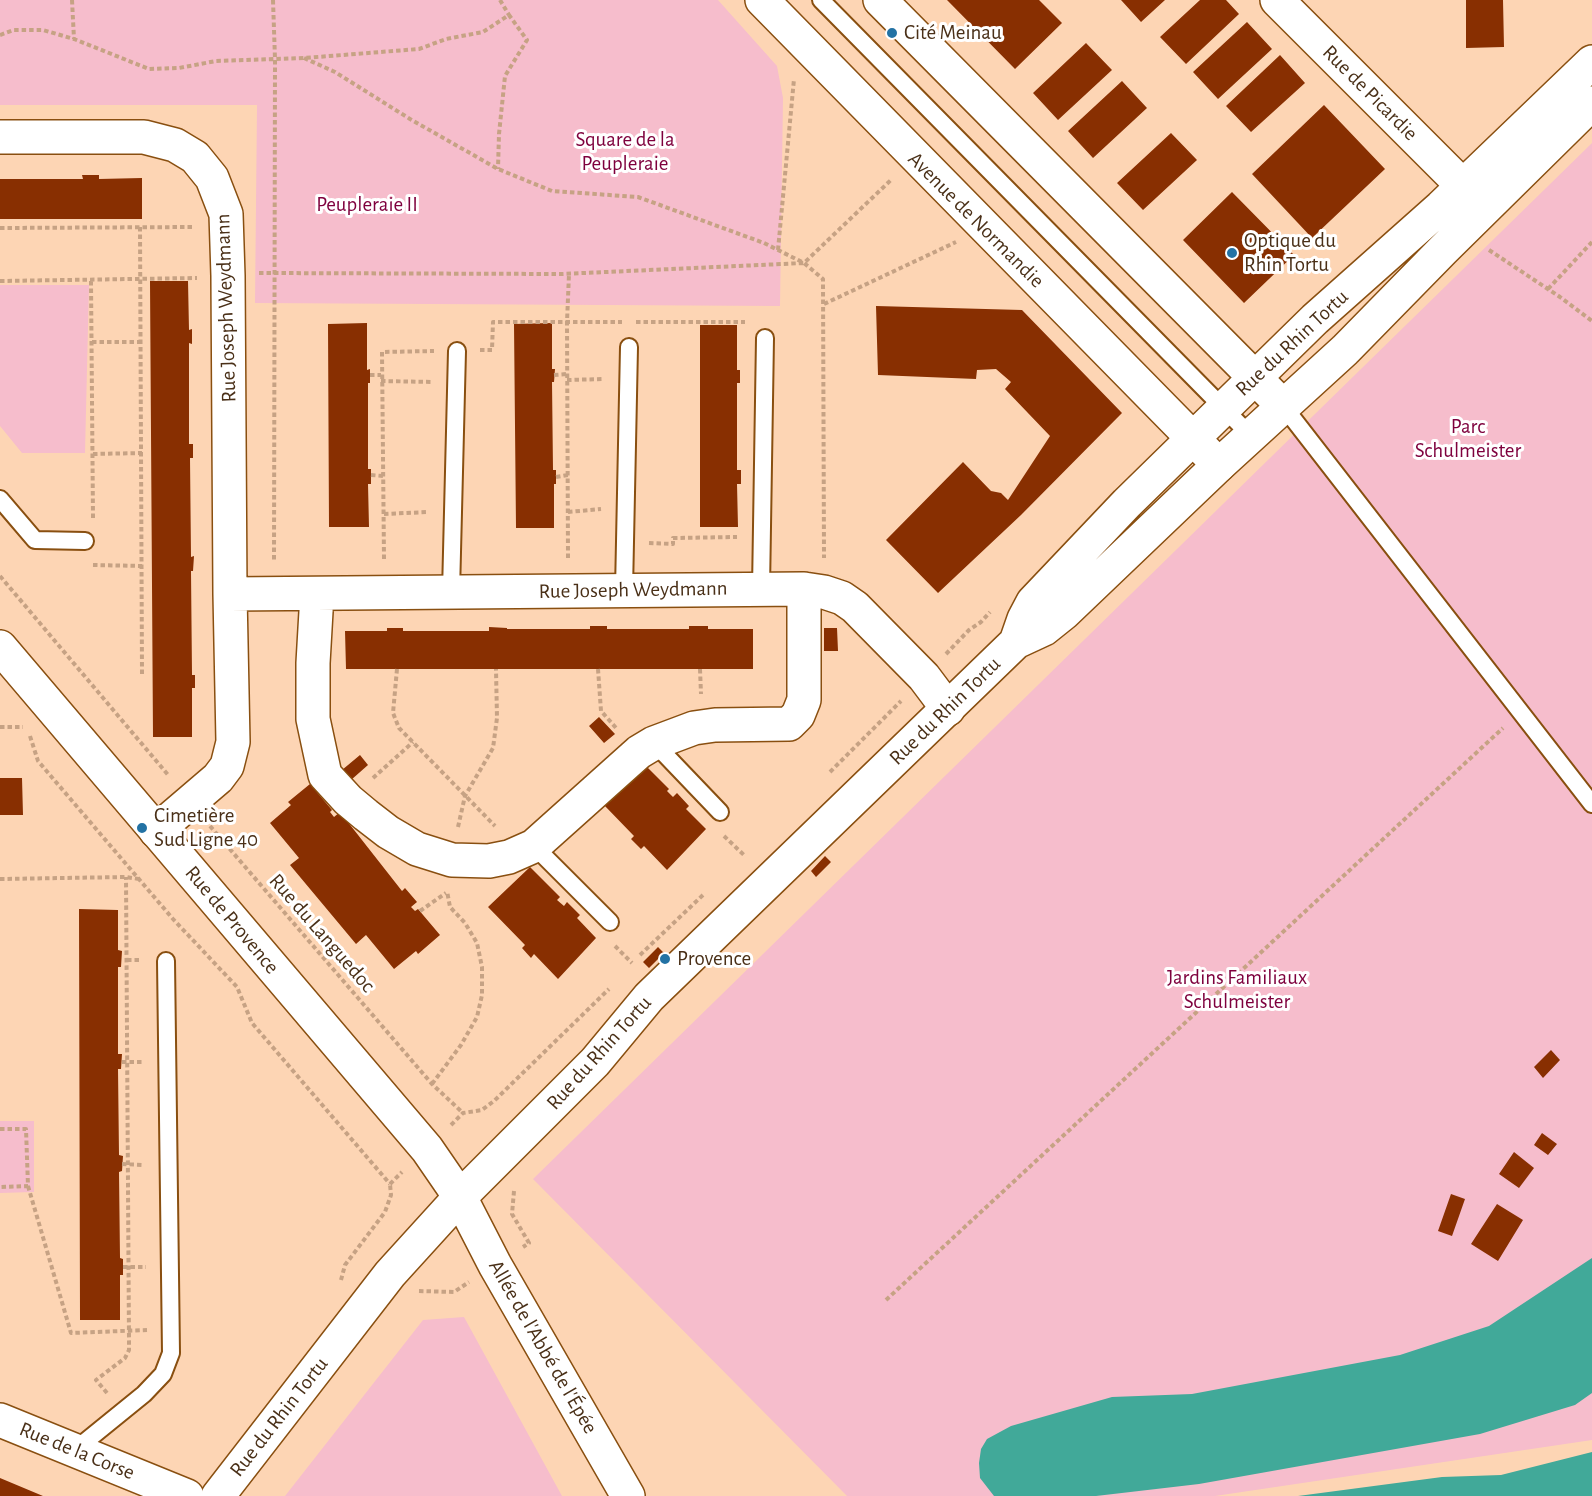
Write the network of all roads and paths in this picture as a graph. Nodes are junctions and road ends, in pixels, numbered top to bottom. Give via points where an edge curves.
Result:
1 (72, 0) edge
2 (273, 0) edge
3 (500, 0) edge
4 (762, 0) edge
5 (821, 0) edge
6 (880, 0) edge
7 (1277, 0) edge
8 (509, 15) junction
9 (0, 35) edge
10 (74, 39) junction
11 (304, 58) junction
12 (275, 59) junction
13 (1592, 63) edge
14 (795, 68) dead end
15 (1592, 103) edge
16 (0, 137) edge
17 (913, 156) junction
18 (498, 169) junction
19 (1474, 197) junction
20 (140, 227) junction
21 (202, 227) dead end
22 (0, 228) edge
23 (960, 240) dead end
24 (1592, 242) edge
25 (778, 250) junction
26 (804, 263) junction
27 (275, 272) junction
28 (569, 273) junction
29 (203, 278) dead end
30 (140, 279) junction
31 (0, 281) edge
32 (91, 281) junction
33 (1548, 289) junction
34 (824, 304) junction
35 (1592, 321) edge
36 (567, 322) junction
37 (624, 322) dead end
38 (635, 322) dead end
39 (765, 338) joint
40 (92, 342) junction
41 (141, 342) junction
42 (629, 347) dead end
43 (457, 351) junction
44 (567, 374) junction
45 (370, 375) dead end
46 (381, 375) junction
47 (555, 375) dead end
48 (1254, 376) junction
49 (628, 378) junction
50 (567, 380) junction
51 (381, 381) junction
52 (455, 383) junction
53 (1284, 407) junction
54 (1223, 409) junction
55 (1251, 436) junction
56 (1193, 438) junction
57 (142, 453) junction
58 (93, 454) junction
59 (1219, 465) junction
60 (371, 475) dead end
61 (568, 475) junction
62 (383, 476) junction
63 (556, 477) dead end
64 (0, 499) edge
65 (626, 507) junction
66 (453, 511) junction
67 (568, 512) junction
68 (384, 514) junction
69 (93, 521) dead end
70 (762, 537) junction
71 (625, 542) junction
72 (89, 548) joint
73 (142, 566) junction
74 (274, 566) dead end
75 (0, 576) edge
76 (761, 589) junction
77 (624, 590) junction
78 (814, 590) junction
79 (569, 591) junction
80 (451, 592) junction
81 (384, 593) junction
82 (230, 594) junction
83 (317, 594) junction
84 (996, 605) dead end
85 (1016, 642) junction
86 (0, 647) edge
87 (142, 674) dead end
88 (924, 677) junction
89 (948, 709) junction
90 (1521, 711) junction
91 (24, 719) dead end
92 (0, 727) edge
93 (27, 727) junction
94 (654, 743) junction
95 (823, 779) dead end
96 (190, 802) junction
97 (1592, 804) edge
98 (720, 812) dead end
99 (156, 831) junction
100 (534, 846) junction
101 (752, 849) dead end
102 (737, 864) dead end
103 (126, 877) junction
104 (0, 879) edge
105 (139, 879) junction
106 (712, 888) dead end
107 (446, 892) dead end
108 (420, 911) dead end
109 (610, 921) dead end
110 (166, 961) dead end
111 (627, 969) dead end
112 (610, 988) dead end
113 (482, 1110) junction
114 (463, 1113) junction
115 (487, 1117) dead end
116 (450, 1126) dead end
117 (0, 1129) edge
118 (408, 1167) dead end
119 (390, 1184) junction
120 (520, 1184) dead end
121 (28, 1186) junction
122 (0, 1187) edge
123 (459, 1197) junction
124 (357, 1248) dead end
125 (516, 1251) dead end
126 (467, 1284) dead end
127 (414, 1291) dead end
128 (886, 1300) dead end
129 (172, 1330) junction
130 (130, 1331) junction
131 (123, 1411) junction
132 (0, 1420) edge
133 (75, 1450) junction
134 (187, 1496) edge
135 (218, 1496) edge
136 (628, 1496) edge

1 - 10 path
2 - 12 path
3 - 8 path
4 - 17 street, Avenue de Normandie
5 - 54 lane, Avenue de Normandie
6 - 48 street
7 - 19 street, Rue de Picardie
8 - 11 path via 483,32 419,49
8 - 18 path via 527,40 505,76
9 - 10 path via 14,30 43,30
10 - 12 path via 149,69
11 - 12 path
11 - 18 path via 335,72
12 - 27 path
13 - 19 street, Rue du Rhin Tortu
14 - 25 path
15 - 19 street, Rue du Rhin Tortu
16 - 82 street, Rue Joseph Weydmann via 144,137 175,145 195,157 212,178 226,214
17 - 26 path
17 - 56 street, Avenue de Normandie
18 - 25 path via 552,190 638,197
19 - 33 path via 1485,248
19 - 48 street, Rue du Rhin Tortu via 1315,319
19 - 53 street, Rue du Rhin Tortu via 1346,350
20 - 21 path
20 - 22 path
20 - 30 path
23 - 34 path
24 - 33 path
25 - 26 path
26 - 28 path
26 - 34 path via 823,279
27 - 28 path
27 - 74 path
28 - 36 path
29 - 30 path
30 - 32 path
30 - 41 path
31 - 32 path
32 - 40 path
33 - 35 path
34 - 78 path
36 - 37 path
36 - 43 path via 493,322 492,350
36 - 44 path
38 - 39 path via 750,322 750,337
39 - 70 lane
40 - 41 path
40 - 58 path
41 - 57 path
42 - 49 lane
43 - 46 path via 382,352
43 - 52 lane
44 - 47 path
44 - 50 path
45 - 46 path
46 - 51 path
48 - 53 street
48 - 54 street, Rue du Rhin Tortu
49 - 50 path
49 - 65 lane
50 - 61 path
51 - 52 path
51 - 62 path
52 - 66 lane
53 - 55 street, Rue du Rhin Tortu
53 - 90 lane
54 - 55 lane, Avenue de Normandie
54 - 56 street, Rue du Rhin Tortu
55 - 59 street, Rue du Rhin Tortu
56 - 59 street, Avenue de Normandie
56 - 85 street, Rue du Rhin Tortu via 1033,602
57 - 58 path
57 - 73 path
58 - 69 path
59 - 85 street, Rue du Rhin Tortu via 1064,613 1044,629
60 - 62 path
61 - 63 path
61 - 67 path
62 - 68 path
64 - 72 lane via 35,540
65 - 67 path
65 - 71 lane
66 - 68 path
66 - 80 lane
67 - 79 path
68 - 81 path
70 - 71 path via 673,538 673,544
70 - 76 lane
71 - 77 lane
72 - 73 path via 93,566
73 - 87 path
75 - 96 path, Rue du Languedoc
76 - 77 street, Rue Joseph Weydmann
76 - 78 street, Rue Joseph Weydmann
77 - 79 street, Rue Joseph Weydmann
78 - 88 street, Rue Joseph Weydmann via 842,598 855,607
78 - 94 street via 804,700 789,724 715,725 694,728
79 - 80 street, Rue Joseph Weydmann
80 - 81 street, Rue Joseph Weydmann
81 - 83 street, Rue Joseph Weydmann
82 - 83 street, Rue Joseph Weydmann
82 - 96 street, Rue Joseph Weydmann via 233,742 227,766
83 - 100 street via 313,719 325,775 366,815 417,849 452,860 489,861
84 - 88 path, Rue du Rhin Tortu
85 - 89 street, Rue du Rhin Tortu
86 - 99 street, Rue de Provence
88 - 89 street, Rue Joseph Weydmann
88 - 95 path, Rue du Rhin Tortu
89 - 123 street, Rue du Rhin Tortu via 650,997 595,1062
90 - 97 lane
90 - 128 path
91 - 93 path
92 - 93 path
93 - 105 path via 38,761
94 - 98 lane
94 - 100 street
96 - 99 street, Rue Joseph Weydmann
96 - 114 path, Rue du Languedoc via 432,1084
99 - 123 street, Rue de Provence via 427,1149
100 - 109 lane
101 - 102 path
103 - 104 path
103 - 105 path
103 - 130 path
105 - 119 path via 237,987 252,1023
106 - 111 path, Rue du Rhin Tortu
107 - 108 path
110 - 129 lane
112 - 113 path, Rue du Rhin Tortu
113 - 114 path
113 - 115 path
114 - 116 path
117 - 121 path via 26,1129
118 - 119 path
119 - 124 path via 385,1212
120 - 125 path via 513,1191 512,1214 529,1243
121 - 122 path
121 - 130 path via 71,1333
123 - 135 street, Rue du Rhin Tortu via 390,1274
123 - 136 street, Allée de l'Abbé de l'Épée
126 - 127 path via 454,1292
129 - 130 path
129 - 131 lane via 171,1353 163,1374
130 - 131 path via 129,1350 124,1358 96,1380
131 - 133 lane
132 - 133 street, Rue de la Corse
133 - 134 street, Rue de la Corse

